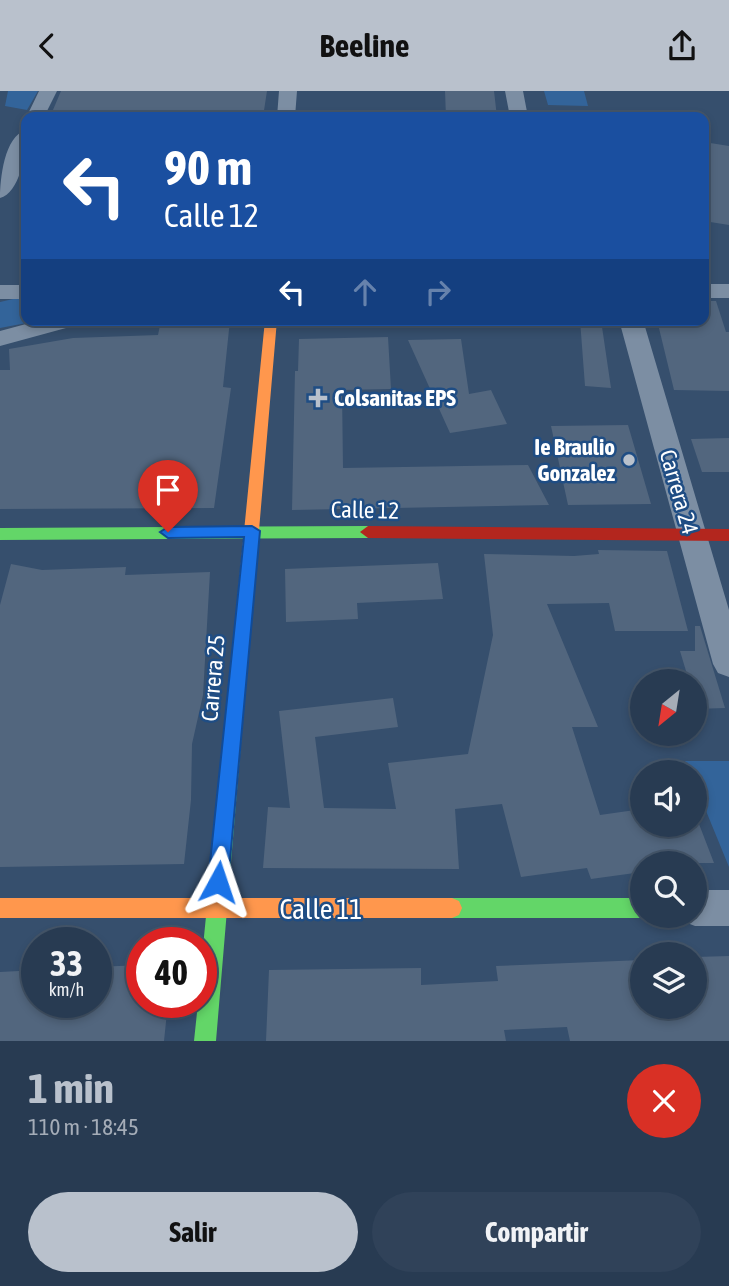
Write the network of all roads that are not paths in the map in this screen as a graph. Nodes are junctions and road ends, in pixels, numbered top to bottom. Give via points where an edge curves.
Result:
1 (48, 91) edge
2 (288, 91) edge
3 (513, 91) edge
4 (38, 112) edge
5 (286, 112) edge
6 (518, 112) edge
7 (0, 137) edge
8 (21, 137) edge
9 (21, 148) edge
10 (0, 192) edge
11 (709, 291) edge
12 (729, 291) edge
13 (0, 292) edge
14 (21, 292) edge
15 (47, 326) edge
16 (270, 326) edge
17 (633, 326) edge
18 (0, 339) edge
19 (252, 531) junction
20 (0, 534) edge
21 (691, 535) junction
22 (729, 535) edge
23 (729, 664) edge
24 (0, 908) edge
25 (630, 908) edge
26 (707, 908) edge
27 (729, 908) edge
28 (216, 909) junction
29 (205, 1041) edge

1 - 4 street
2 - 5 street
3 - 6 street
7 - 8 street
9 - 10 street
11 - 12 street
13 - 14 street
15 - 18 street
16 - 19 street, Carrera 25
17 - 21 street, Carrera 24
19 - 20 street, Calle 12
19 - 21 street, Calle 12
19 - 28 street, Carrera 25
21 - 22 street, Calle 12
21 - 23 street, Carrera 24
24 - 28 street, Calle 11
25 - 28 street, Calle 11
26 - 27 street
28 - 29 street, Carrera 25

